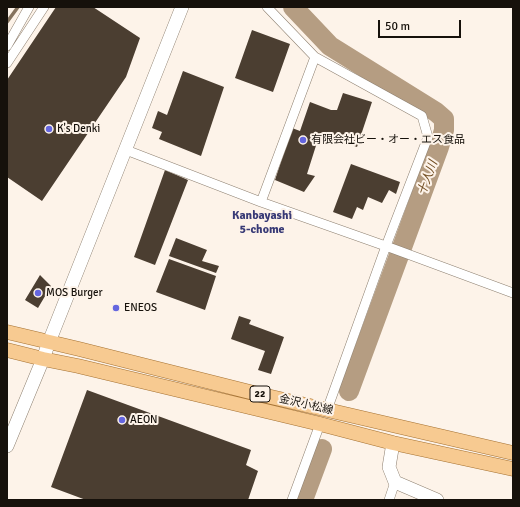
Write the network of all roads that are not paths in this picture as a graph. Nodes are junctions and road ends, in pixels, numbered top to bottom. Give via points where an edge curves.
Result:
1 (29, 7) edge
2 (44, 7) edge
3 (182, 7) edge
4 (267, 7) edge
5 (7, 46) edge
6 (315, 57) junction
7 (7, 63) edge
8 (126, 150) junction
9 (261, 202) junction
10 (390, 248) junction
11 (513, 294) edge
12 (7, 332) edge
13 (49, 342) junction
14 (7, 350) edge
15 (43, 359) junction
16 (327, 410) junction
17 (320, 424) junction
18 (393, 443) junction
19 (7, 446) edge
20 (513, 453) edge
21 (513, 469) edge
22 (395, 482) junction
23 (292, 500) edge
24 (389, 500) edge
25 (437, 500) edge

1 - 5 street
2 - 7 street
3 - 8 street
4 - 6 street
6 - 9 street
6 - 10 street via 422,116 428,137
8 - 9 street
8 - 13 street
9 - 10 street
10 - 11 street
10 - 16 street
12 - 13 main road, 金沢小松線 / 22
13 - 15 street
13 - 16 main road, 金沢小松線 / 22
14 - 15 main road, 金沢小松線 / 22
15 - 17 main road, 金沢小松線 / 22
15 - 19 street
16 - 20 main road, 金沢小松線 / 22
17 - 18 main road, 金沢小松線 / 22
17 - 23 street
18 - 21 main road, 金沢小松線 / 22
18 - 22 street via 388,467
22 - 24 street
22 - 25 street

